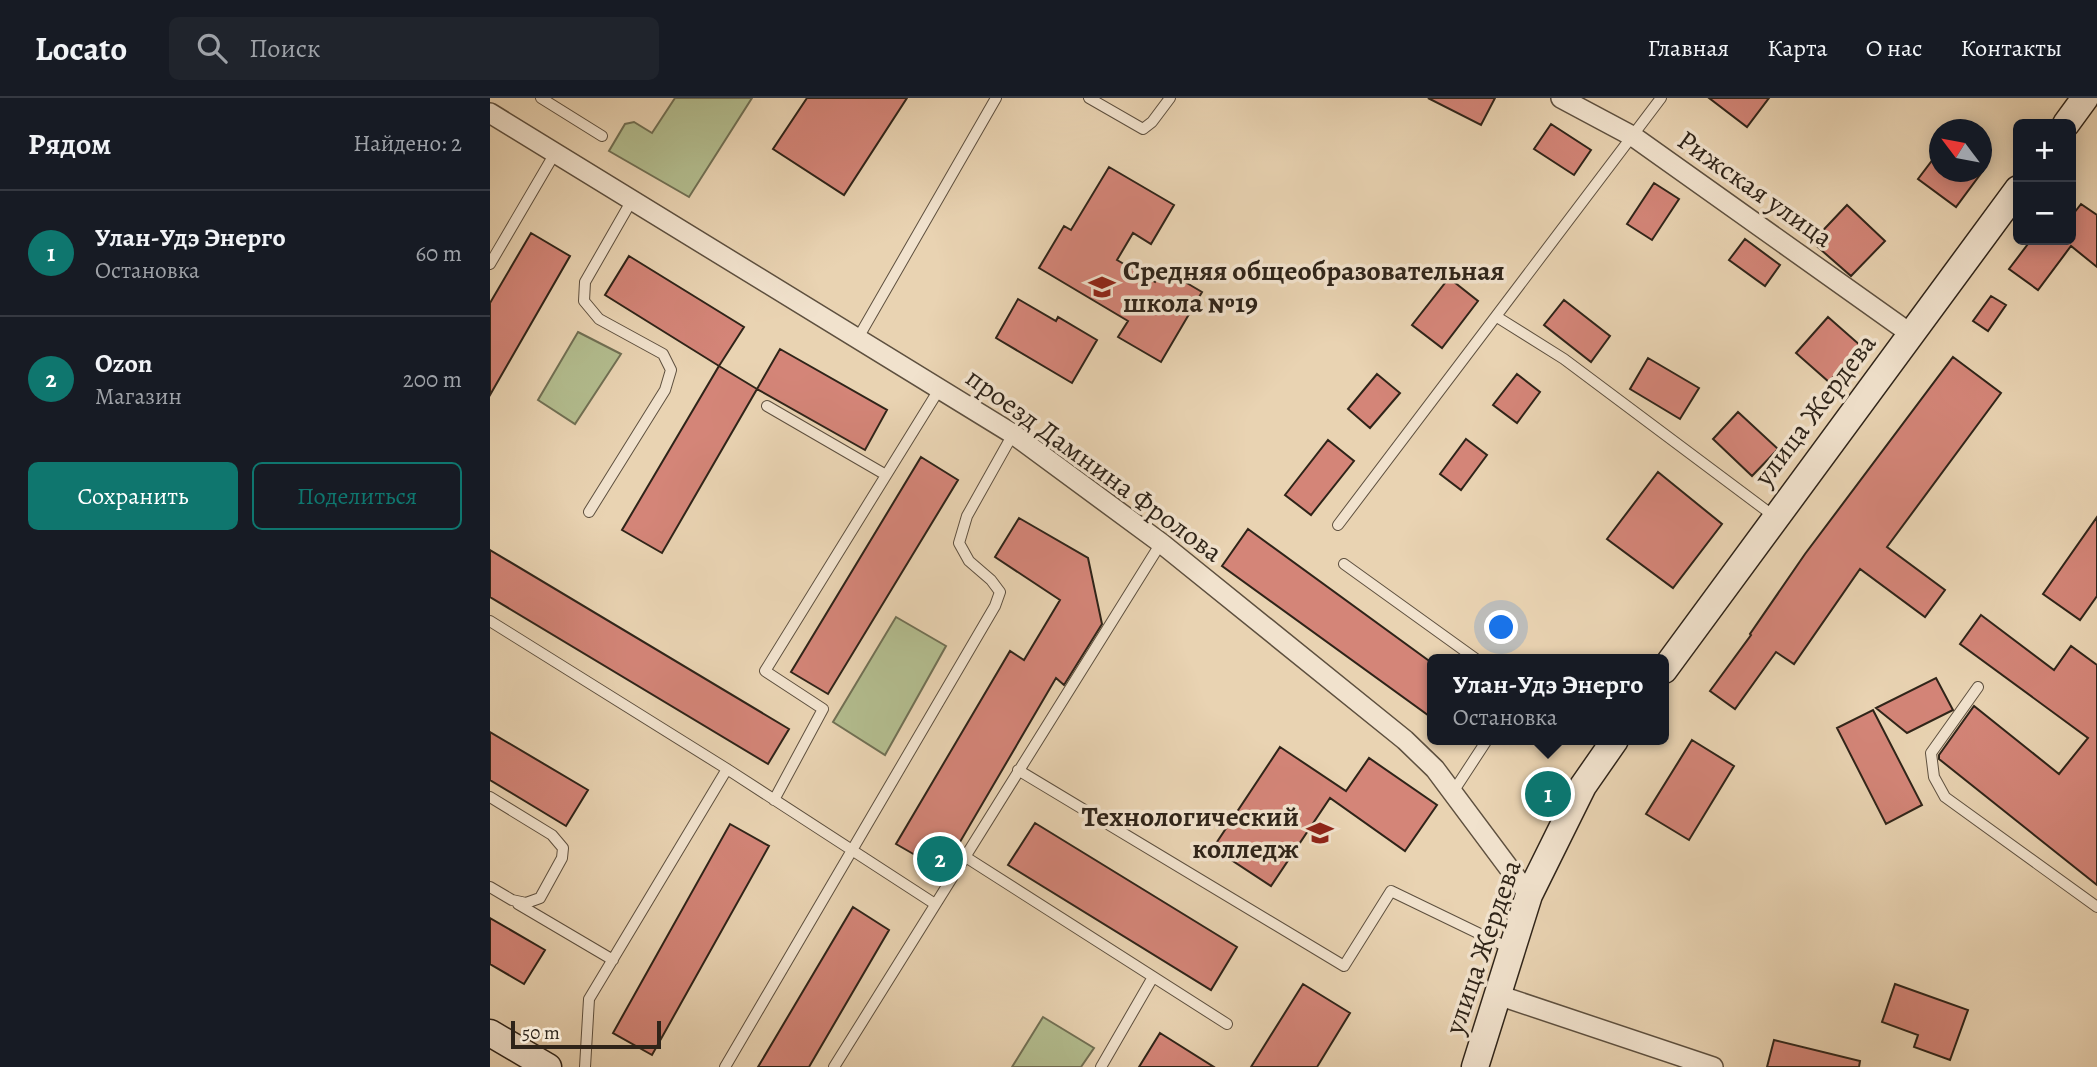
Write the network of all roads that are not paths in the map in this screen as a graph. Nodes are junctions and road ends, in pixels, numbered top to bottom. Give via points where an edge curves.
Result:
1 (541, 98) edge
2 (996, 98) edge
3 (1089, 98) edge
4 (1170, 98) edge
5 (1561, 98) edge
6 (1661, 98) edge
7 (2085, 98) edge
8 (490, 113) edge
9 (2070, 119) edge
10 (602, 136) dead end
11 (1634, 137) junction
12 (555, 153) junction
13 (2013, 196) edge
14 (632, 200) junction
15 (493, 252) edge
16 (490, 264) edge
17 (1497, 317) junction
18 (1911, 334) junction
19 (858, 338) junction
20 (940, 388) junction
21 (767, 406) dead end
22 (1013, 434) junction
23 (886, 475) junction
24 (589, 512) dead end
25 (1775, 517) junction
26 (1338, 525) dead end
27 (1161, 543) junction
28 (1344, 564) dead end
29 (490, 621) edge
30 (1469, 654) edge
31 (1669, 663) edge
32 (1978, 687) dead end
33 (1484, 745) edge
34 (1612, 745) edge
35 (726, 769) junction
36 (1018, 770) junction
37 (1453, 792) junction
38 (490, 797) edge
39 (774, 800) junction
40 (850, 851) junction
41 (964, 856) junction
42 (490, 887) edge
43 (1529, 895) junction
44 (512, 900) junction
45 (935, 904) junction
46 (2097, 906) edge
47 (1512, 949) junction
48 (613, 960) junction
49 (1153, 977) junction
50 (1497, 995) junction
51 (1227, 1024) dead end
52 (490, 1033) edge
53 (548, 1067) edge
54 (585, 1067) edge
55 (725, 1067) edge
56 (834, 1067) edge
57 (1101, 1067) edge
58 (1475, 1067) edge
59 (1713, 1067) edge

1 - 10 lane
2 - 19 lane
3 - 4 lane via 1143,129
5 - 11 street, Рижская улица
6 - 11 lane
7 - 9 main road
8 - 12 street, проезд Дамнина Фролова
11 - 17 lane
11 - 18 street, Рижская улица
12 - 14 street, проезд Дамнина Фролова
12 - 15 lane
13 - 18 main road, улица Жердева
14 - 19 street, проезд Дамнина Фролова
14 - 24 lane via 585,282 583,301 599,319 663,354 671,369 665,390
15 - 16 lane
17 - 25 lane via 1564,359
17 - 26 lane
18 - 25 main road, улица Жердева
19 - 20 street, проезд Дамнина Фролова
20 - 22 street, проезд Дамнина Фролова
20 - 23 lane
21 - 23 lane
22 - 27 street, проезд Дамнина Фролова
22 - 40 lane via 967,516 959,543 969,561 1000,592 995,606
23 - 39 lane via 765,671 823,709
25 - 31 main road, улица Жердева
27 - 36 lane
27 - 37 street, проезд Дамнина Фролова via 1405,740
28 - 30 lane
29 - 35 lane
32 - 46 lane via 1931,753 1934,777 1945,797
33 - 37 lane
34 - 43 main road, улица Жердева via 1583,786
35 - 39 lane
35 - 48 lane
36 - 41 lane
36 - 47 lane via 1344,966 1391,891
37 - 43 street, проезд Дамнина Фролова
38 - 44 lane via 552,835 564,848 540,898 526,903
39 - 40 lane
40 - 45 lane
40 - 55 lane
41 - 45 lane
41 - 49 lane
42 - 44 lane
43 - 47 main road, улица Жердева
44 - 48 lane
45 - 56 lane
47 - 50 main road, улица Жердева
48 - 54 lane via 589,999
49 - 51 lane
49 - 57 lane
50 - 58 main road, улица Жердева
50 - 59 street
52 - 53 main road

